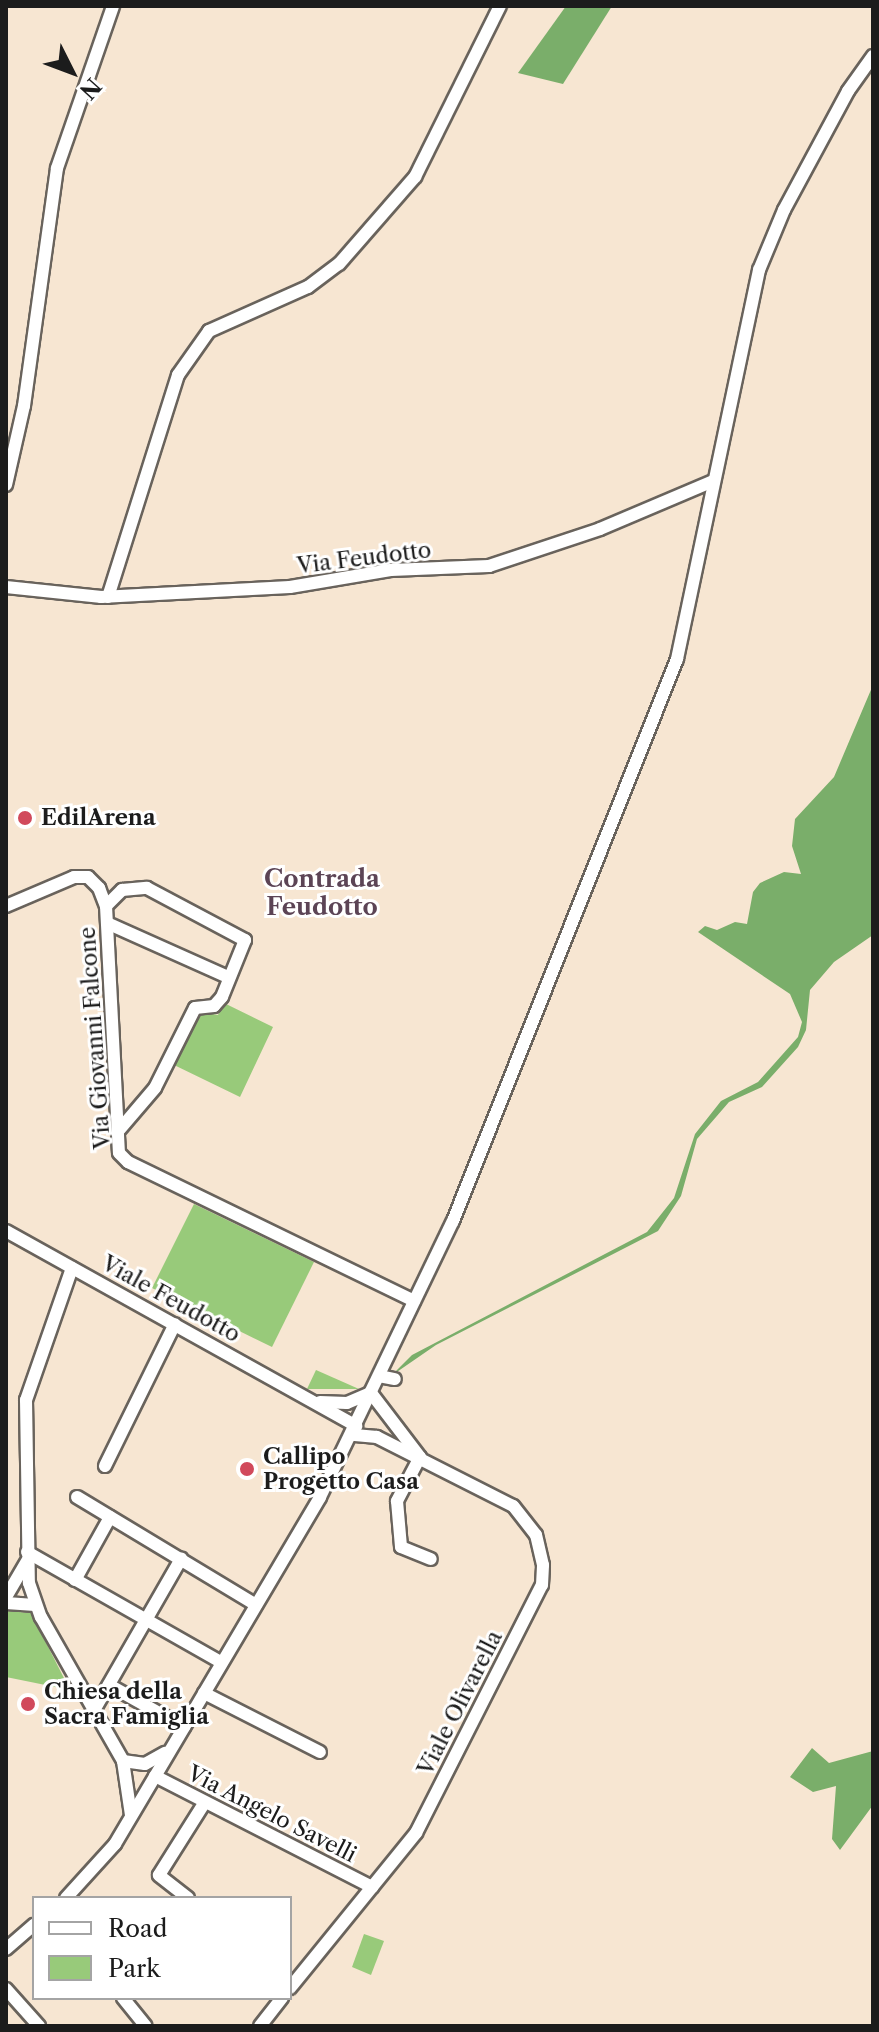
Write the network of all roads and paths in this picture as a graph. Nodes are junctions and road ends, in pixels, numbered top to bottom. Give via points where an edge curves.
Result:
1 (113, 6) edge
2 (500, 6) edge
3 (873, 56) edge
4 (713, 481) junction
5 (6, 485) edge
6 (6, 587) edge
7 (108, 597) junction
8 (6, 906) edge
9 (106, 906) junction
10 (107, 923) junction
11 (228, 977) junction
12 (120, 1129) junction
13 (6, 1231) edge
14 (72, 1268) junction
15 (414, 1301) junction
16 (175, 1324) junction
17 (379, 1376) junction
18 (395, 1379) dead end
19 (371, 1393) junction
20 (321, 1405) junction
21 (390, 1412) junction
22 (356, 1425) junction
23 (377, 1437) junction
24 (420, 1457) junction
25 (105, 1466) dead end
26 (77, 1497) dead end
27 (110, 1517) junction
28 (27, 1557) junction
29 (181, 1559) junction
30 (431, 1559) dead end
31 (75, 1580) junction
32 (6, 1597) edge
33 (6, 1603) edge
34 (35, 1605) junction
35 (256, 1605) junction
36 (147, 1620) junction
37 (222, 1663) junction
38 (109, 1685) junction
39 (204, 1693) junction
40 (93, 1712) junction
41 (184, 1727) junction
42 (171, 1749) junction
43 (320, 1752) dead end
44 (123, 1761) junction
45 (142, 1764) junction
46 (155, 1776) junction
47 (127, 1777) junction
48 (145, 1791) junction
49 (205, 1802) junction
50 (131, 1815) junction
51 (372, 1887) junction
52 (68, 1896) edge
53 (185, 1896) edge
54 (32, 1927) edge
55 (6, 1949) edge
56 (292, 1983) edge
57 (6, 1989) edge
58 (125, 2000) edge
59 (280, 2000) edge
60 (39, 2026) edge
61 (146, 2026) edge
62 (260, 2026) edge

1 - 5 street via 57,168 24,406
2 - 7 street via 415,177 339,264 308,287 209,331 178,375
3 - 4 street via 848,91 784,210 759,270
4 - 7 street, Via Feudotto via 600,529 489,566 391,570 290,587
4 - 15 street via 677,659 453,1221
6 - 7 street, Via Feudotto
8 - 9 street, Via Giovanni Falcone via 74,877 88,877
9 - 10 street, Via Giovanni Falcone
9 - 11 street via 122,890 147,888 245,940
10 - 11 street
10 - 12 street, Via Giovanni Falcone
11 - 12 street via 214,1006 195,1008 155,1088
12 - 15 street, Via Giovanni Falcone via 119,1153 128,1162
13 - 14 street, Viale Feudotto
14 - 16 street, Viale Feudotto
14 - 28 street via 26,1400
15 - 17 street
16 - 20 street, Viale Feudotto
16 - 25 street
17 - 18 street
17 - 19 street
19 - 20 street via 347,1403
19 - 21 street, Viale Olivarella
19 - 22 street
20 - 22 street, Viale Feudotto
21 - 23 street
21 - 24 street, Viale Olivarella
22 - 23 street, Viale Olivarella
22 - 35 street
23 - 24 street, Viale Olivarella
24 - 30 street via 397,1501 401,1547
24 - 51 street, Viale Olivarella via 513,1506 536,1535 542,1585 416,1833
26 - 27 street
27 - 29 street
27 - 31 street
28 - 31 street
28 - 32 street
28 - 34 street
29 - 35 street
29 - 36 street
31 - 36 street
33 - 34 street
34 - 40 street
35 - 37 street
36 - 37 street
36 - 38 street
37 - 39 street
38 - 40 street
38 - 41 street
39 - 41 street
39 - 43 street
40 - 44 street
41 - 42 street
42 - 45 street
42 - 46 street
44 - 45 street
44 - 47 street
45 - 48 street
46 - 48 street
46 - 49 street, Via Angelo Savelli
47 - 48 street
47 - 50 street
48 - 50 street
49 - 51 street, Via Angelo Savelli
49 - 53 street via 159,1875
50 - 52 street via 101,1862
51 - 56 street, Viale Olivarella
54 - 55 street
57 - 60 street
58 - 61 street
59 - 62 street

